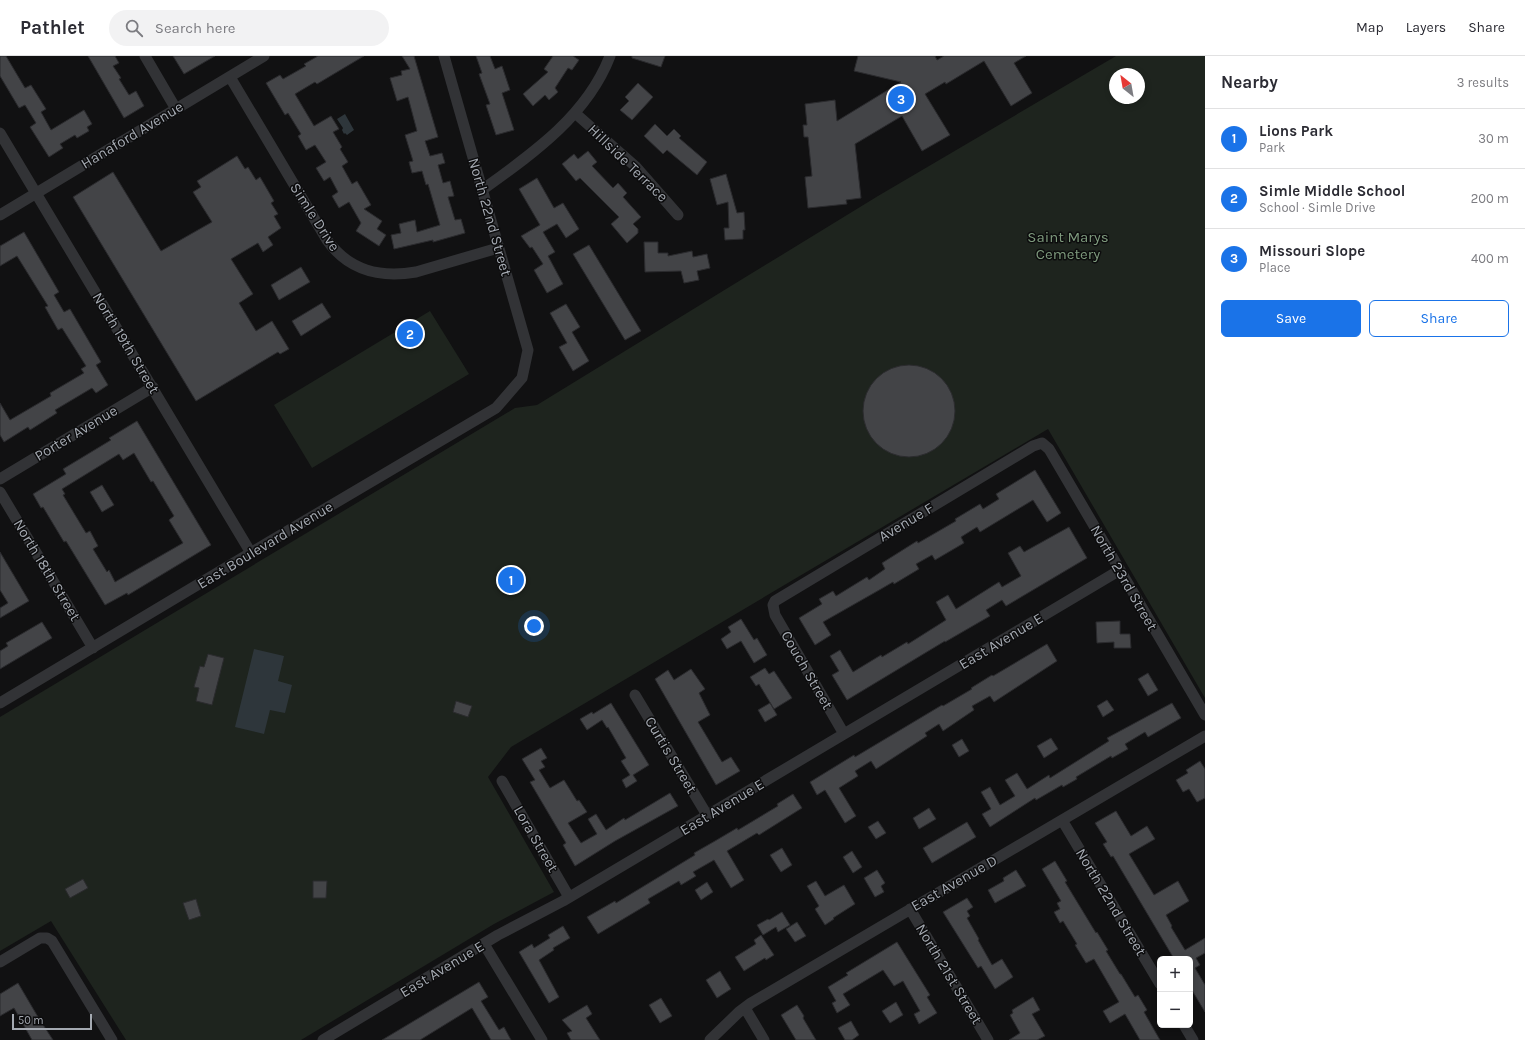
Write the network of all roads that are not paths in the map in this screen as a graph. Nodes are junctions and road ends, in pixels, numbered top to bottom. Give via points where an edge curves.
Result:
1 (145, 56) edge
2 (264, 56) edge
3 (444, 56) edge
4 (610, 56) edge
5 (230, 77) junction
6 (176, 109) junction
7 (575, 113) junction
8 (0, 133) edge
9 (482, 190) junction
10 (36, 193) junction
11 (0, 215) edge
12 (678, 215) dead end
13 (498, 248) junction
14 (522, 378) joint
15 (152, 387) junction
16 (1042, 443) joint
17 (0, 479) edge
18 (0, 492) edge
19 (251, 553) junction
20 (1120, 570) junction
21 (773, 605) joint
22 (93, 648) junction
23 (634, 695) dead end
24 (0, 704) edge
25 (1205, 715) edge
26 (844, 734) junction
27 (1205, 736) edge
28 (502, 781) dead end
29 (708, 815) junction
30 (1062, 820) junction
31 (570, 897) junction
32 (910, 909) junction
33 (484, 944) junction
34 (0, 962) edge
35 (1157, 979) edge
36 (745, 1008) junction
37 (1186, 1028) edge
38 (112, 1040) edge
39 (324, 1040) edge
40 (542, 1040) edge
41 (710, 1040) edge
42 (764, 1040) edge
43 (988, 1040) edge
44 (1193, 1040) edge

1 - 6 street
2 - 5 street, Hanaford Avenue
3 - 9 street, North 22nd Street
4 - 7 street via 594,89
5 - 6 street, Hanaford Avenue
5 - 13 street, Simle Drive via 327,240 346,260 371,272 404,274
6 - 10 street, Hanaford Avenue
7 - 9 street via 550,137
7 - 12 street, Hillside Terrace via 635,166
8 - 10 street, North 19th Street
9 - 13 street, North 22nd Street
10 - 11 street, Hanaford Avenue
10 - 15 street, North 19th Street
13 - 14 street, North 22nd Street via 528,350
14 - 19 street, East Boulevard Avenue via 496,408
15 - 17 street, Porter Avenue
15 - 19 street, North 19th Street
16 - 20 street, North 23rd Street via 1049,449
16 - 21 street, Avenue F via 780,597
18 - 22 street, North 18th Street
19 - 22 street, East Boulevard Avenue
20 - 25 street, North 23rd Street
20 - 26 street, East Avenue E
21 - 26 street, Couch Street via 774,614
22 - 24 street, East Boulevard Avenue
23 - 29 street, Curtis Street
26 - 29 street, East Avenue E
27 - 30 street, East Avenue D
28 - 31 street, Lora Street
29 - 31 street, East Avenue E
30 - 32 street, East Avenue D
30 - 35 street, North 22nd Street
31 - 33 street, East Avenue E
32 - 36 street, East Avenue D
32 - 43 street, North 21st Street
33 - 39 street, East Avenue E
33 - 40 street
34 - 38 street via 34,941 47,938 52,941
36 - 41 street, East Avenue D
36 - 42 street
37 - 44 street

